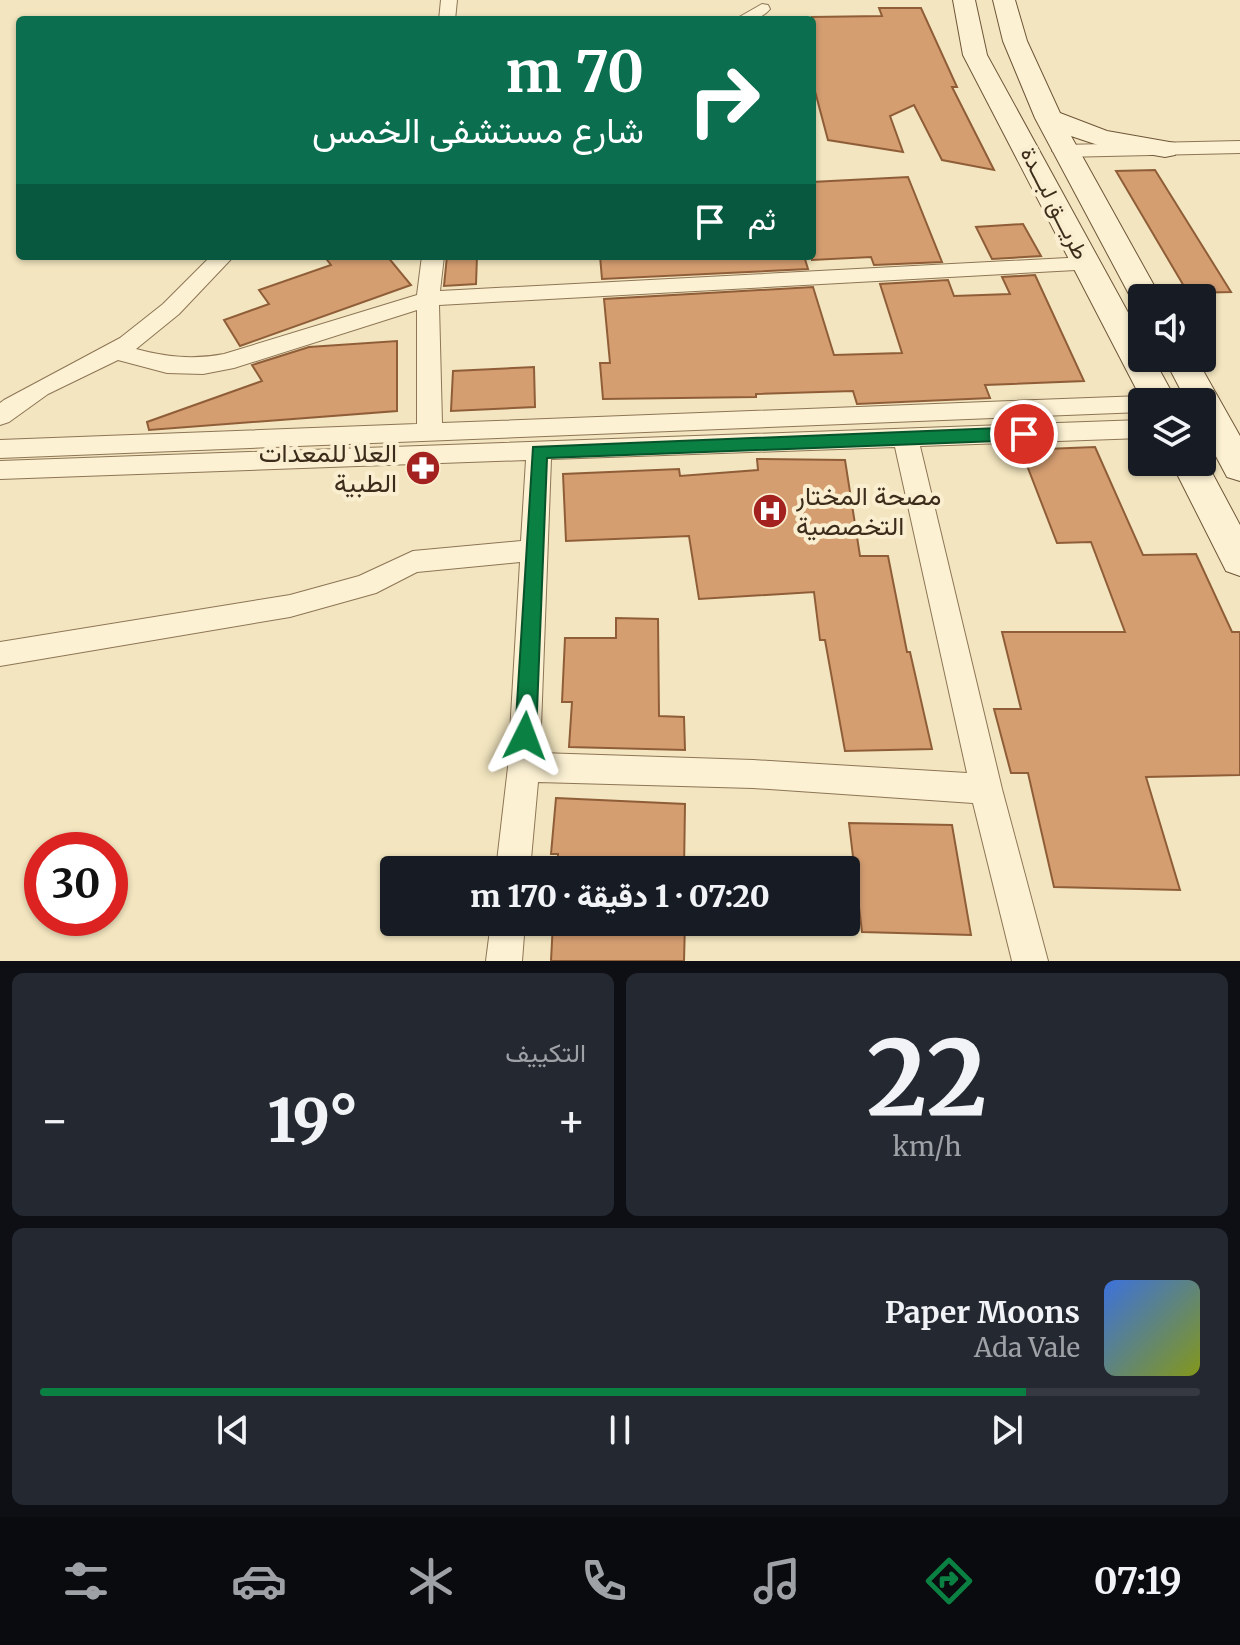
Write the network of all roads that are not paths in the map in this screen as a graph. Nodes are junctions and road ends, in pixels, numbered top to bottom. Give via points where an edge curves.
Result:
1 (1004, 0) edge
2 (954, 4) edge
3 (762, 9) dead end
4 (749, 16) edge
5 (1048, 118) junction
6 (1154, 149) junction
7 (1062, 151) junction
8 (1236, 153) edge
9 (1082, 185) junction
10 (219, 260) edge
11 (433, 260) edge
12 (1086, 264) junction
13 (1138, 284) edge
14 (428, 299) junction
15 (115, 351) junction
16 (1152, 388) edge
17 (1128, 405) edge
18 (0, 416) edge
19 (1128, 430) edge
20 (430, 432) junction
21 (1216, 432) edge
22 (906, 438) junction
23 (539, 452) junction
24 (1, 468) edge
25 (1240, 468) edge
26 (1196, 476) edge
27 (535, 550) junction
28 (1240, 561) edge
29 (0, 654) edge
30 (524, 767) junction
31 (986, 789) junction
32 (514, 856) edge
33 (507, 936) edge
34 (504, 961) edge
35 (1030, 961) edge

1 - 5 street, طريـــق لبـــدة
2 - 12 street, طريـــق لبـــدة via 975,55
3 - 4 street
5 - 6 street via 1101,138
5 - 7 street, طريـــق لبـــدة
6 - 7 street
6 - 8 street
6 - 9 street via 1118,160
7 - 9 street, طريـــق لبـــدة
9 - 13 street, طريـــق لبـــدة
10 - 15 street via 158,321
11 - 14 street
12 - 14 street
12 - 16 street, طريـــق لبـــدة
14 - 15 street via 203,366 167,365
14 - 20 street
15 - 18 street
17 - 20 street
19 - 22 street
20 - 24 street
21 - 25 street
22 - 23 street
22 - 31 street
23 - 24 street
23 - 27 street
26 - 28 street
27 - 29 street via 426,560 366,585 290,606
27 - 30 street
30 - 31 street
30 - 32 street
31 - 35 street
33 - 34 street

